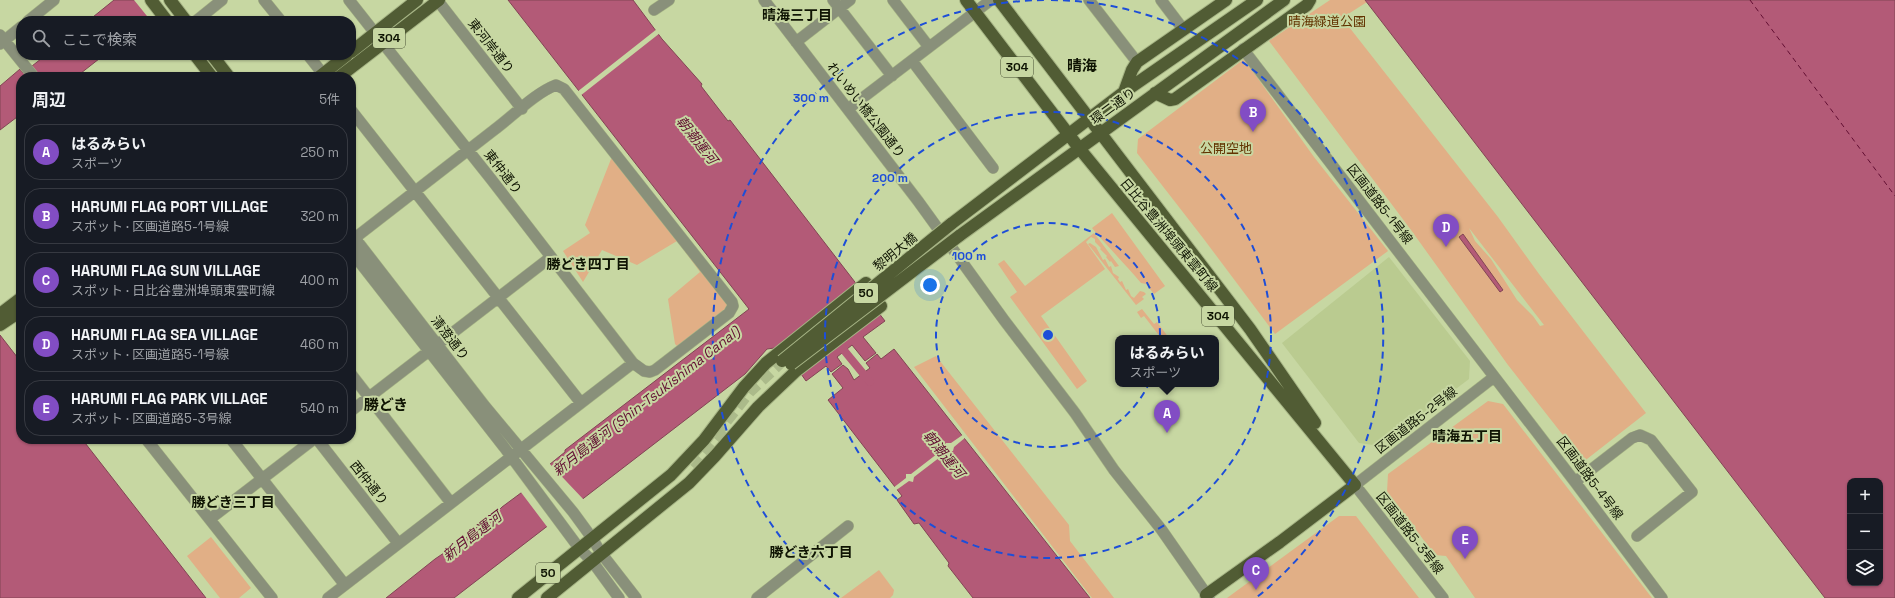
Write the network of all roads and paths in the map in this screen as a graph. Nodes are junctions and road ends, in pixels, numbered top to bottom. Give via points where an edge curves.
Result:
1 (54, 0) edge
2 (151, 0) edge
3 (222, 0) edge
4 (264, 0) edge
5 (349, 0) edge
6 (418, 0) edge
7 (439, 0) edge
8 (668, 0) edge
9 (764, 0) edge
10 (850, 0) edge
11 (893, 0) edge
12 (966, 0) edge
13 (992, 0) edge
14 (999, 0) edge
15 (1089, 0) edge
16 (1161, 0) edge
17 (1226, 0) edge
18 (1257, 0) edge
19 (1284, 0) edge
20 (1310, 0) edge
21 (172, 2) edge
22 (836, 4) edge
23 (654, 10) dead end
24 (975, 12) junction
25 (34, 16) edge
26 (163, 16) edge
27 (182, 16) edge
28 (202, 16) edge
29 (277, 16) edge
30 (1183, 29) junction
31 (16, 30) edge
32 (379, 38) junction
33 (1, 40) edge
34 (796, 42) junction
35 (929, 47) junction
36 (1243, 49) junction
37 (356, 50) edge
38 (16, 56) edge
39 (20, 60) edge
40 (198, 60) edge
41 (216, 60) edge
42 (311, 60) edge
43 (340, 60) edge
44 (1137, 62) junction
45 (916, 66) dead end
46 (30, 72) edge
47 (206, 72) edge
48 (225, 72) edge
49 (319, 72) edge
50 (325, 72) edge
51 (344, 72) edge
52 (892, 76) junction
53 (1124, 92) junction
54 (1154, 93) junction
55 (522, 109) junction
56 (848, 109) junction
57 (356, 116) edge
58 (1090, 117) junction
59 (1101, 132) junction
60 (1068, 133) junction
61 (1079, 148) junction
62 (468, 150) junction
63 (993, 168) dead end
64 (415, 192) junction
65 (951, 224) junction
66 (356, 234) edge
67 (959, 236) junction
68 (356, 242) edge
69 (356, 257) edge
70 (551, 257) junction
71 (498, 297) junction
72 (1226, 299) junction
73 (16, 304) edge
74 (16, 313) edge
75 (2, 320) edge
76 (1238, 340) junction
77 (433, 347) junction
78 (633, 362) junction
79 (1494, 377) junction
80 (356, 380) edge
81 (369, 397) junction
82 (581, 403) junction
83 (356, 407) edge
84 (150, 444) edge
85 (235, 444) edge
86 (309, 444) edge
87 (320, 444) edge
88 (521, 449) junction
89 (514, 462) junction
90 (677, 469) junction
91 (262, 479) junction
92 (1575, 482) junction
93 (689, 483) junction
94 (1355, 485) junction
95 (451, 503) junction
96 (210, 519) junction
97 (848, 526) dead end
98 (1637, 536) dead end
99 (592, 538) junction
100 (398, 543) junction
101 (579, 548) junction
102 (596, 557) junction
103 (559, 564) junction
104 (570, 579) junction
105 (345, 585) junction
106 (1208, 596) edge
107 (272, 598) edge
108 (328, 598) edge
109 (518, 598) edge
110 (547, 598) edge
111 (619, 598) edge
112 (636, 598) edge
113 (757, 598) edge
114 (1443, 598) edge
115 (1662, 598) edge

1 - 25 street
2 - 26 main road
3 - 28 street
4 - 29 street
5 - 32 street, 東仲通り
6 - 32 main road, 304
7 - 32 main road, 304
7 - 55 street, 東河岸通り
8 - 23 street
9 - 34 street, れいめい橋公園通り
10 - 22 street
11 - 35 street
12 - 24 main road, 日比谷豊洲埠頭東雲町線 / 304
13 - 24 street
14 - 58 main road, 日比谷豊洲埠頭東雲町線 / 304
15 - 44 street
16 - 30 street
17 - 30 main road
18 - 53 main road, 環二通り
19 - 54 main road, 環二通り
20 - 36 main road via 1307,5
21 - 27 main road
22 - 34 street
22 - 52 street
24 - 35 street
24 - 60 main road, 日比谷豊洲埠頭東雲町線 / 304
30 - 44 main road
31 - 33 street
32 - 37 main road, 304
32 - 51 main road, 304
32 - 62 street, 東仲通り
33 - 38 street
34 - 56 street, れいめい橋公園通り
35 - 52 street
36 - 54 main road via 1175,99 1170,100
36 - 79 street, 区画道路5-1号線
39 - 46 street
40 - 47 main road
41 - 48 main road
42 - 49 street
43 - 50 main road
44 - 53 main road
45 - 63 street
52 - 56 street
53 - 58 main road, 環二通り
54 - 59 main road, 環二通り
55 - 62 street
55 - 78 street via 546,89 556,85 564,89 732,302 733,306 729,313 655,370 644,371
56 - 106 street, れいめい橋公園通り via 946,237 1004,320 1076,413 1114,470 1161,529
57 - 64 street
58 - 59 main road, 日比谷豊洲埠頭東雲町線 / 304
58 - 60 main road, 環二通り / 50
59 - 61 main road, 環二通り / 50
59 - 72 main road, 日比谷豊洲埠頭東雲町線 / 304
60 - 61 main road, 日比谷豊洲埠頭東雲町線 / 304
60 - 65 main road, 環二通り / 50
61 - 67 main road, 環二通り / 50
61 - 76 main road, 日比谷豊洲埠頭東雲町線 / 304
62 - 64 street
62 - 70 street, 東仲通り
64 - 66 street
64 - 71 street
65 - 67 main road, 黎明大橋 / 50, bridge via 784,364
65 - 90 main road, 50, bridge via 866,283 779,352 744,386 713,429
67 - 93 main road, 50, bridge via 881,306 781,384
68 - 77 street, 清澄通り
69 - 77 street, 清澄通り
70 - 71 street
70 - 78 street, 東仲通り
71 - 77 street
71 - 82 street
72 - 76 main road via 1245,331
72 - 94 main road, 日比谷豊洲埠頭東雲町線 / 304 via 1334,449
73 - 75 main road
74 - 75 main road
76 - 94 main road, 日比谷豊洲埠頭東雲町線 / 304
77 - 81 street
77 - 88 street, 清澄通り
77 - 89 street, 清澄通り
78 - 82 street
79 - 92 street, 区画道路5-4号線
79 - 94 street, 区画道路5-2号線
80 - 81 street
81 - 83 street
81 - 95 street
82 - 88 street
84 - 96 street
85 - 91 street
86 - 91 street
87 - 100 street, 西仲通り
88 - 89 street
88 - 99 street, 清澄通り
89 - 95 street
89 - 101 street, 清澄通り
90 - 93 main road via 687,474
90 - 99 main road, 50
91 - 96 street
91 - 105 street
92 - 98 street via 1632,438 1640,435 1651,440 1692,492
92 - 115 street, 区画道路5-4号線
93 - 102 main road, 50
94 - 106 main road
94 - 114 street, 区画道路5-3号線
95 - 100 street
96 - 107 street
97 - 113 street
99 - 101 main road, 50
99 - 102 street
100 - 105 street
101 - 102 street
101 - 103 main road, 50
102 - 104 main road, 50
102 - 111 street
102 - 112 street
103 - 104 main road via 569,569
103 - 109 main road, 50
104 - 110 main road, 50
105 - 108 street

